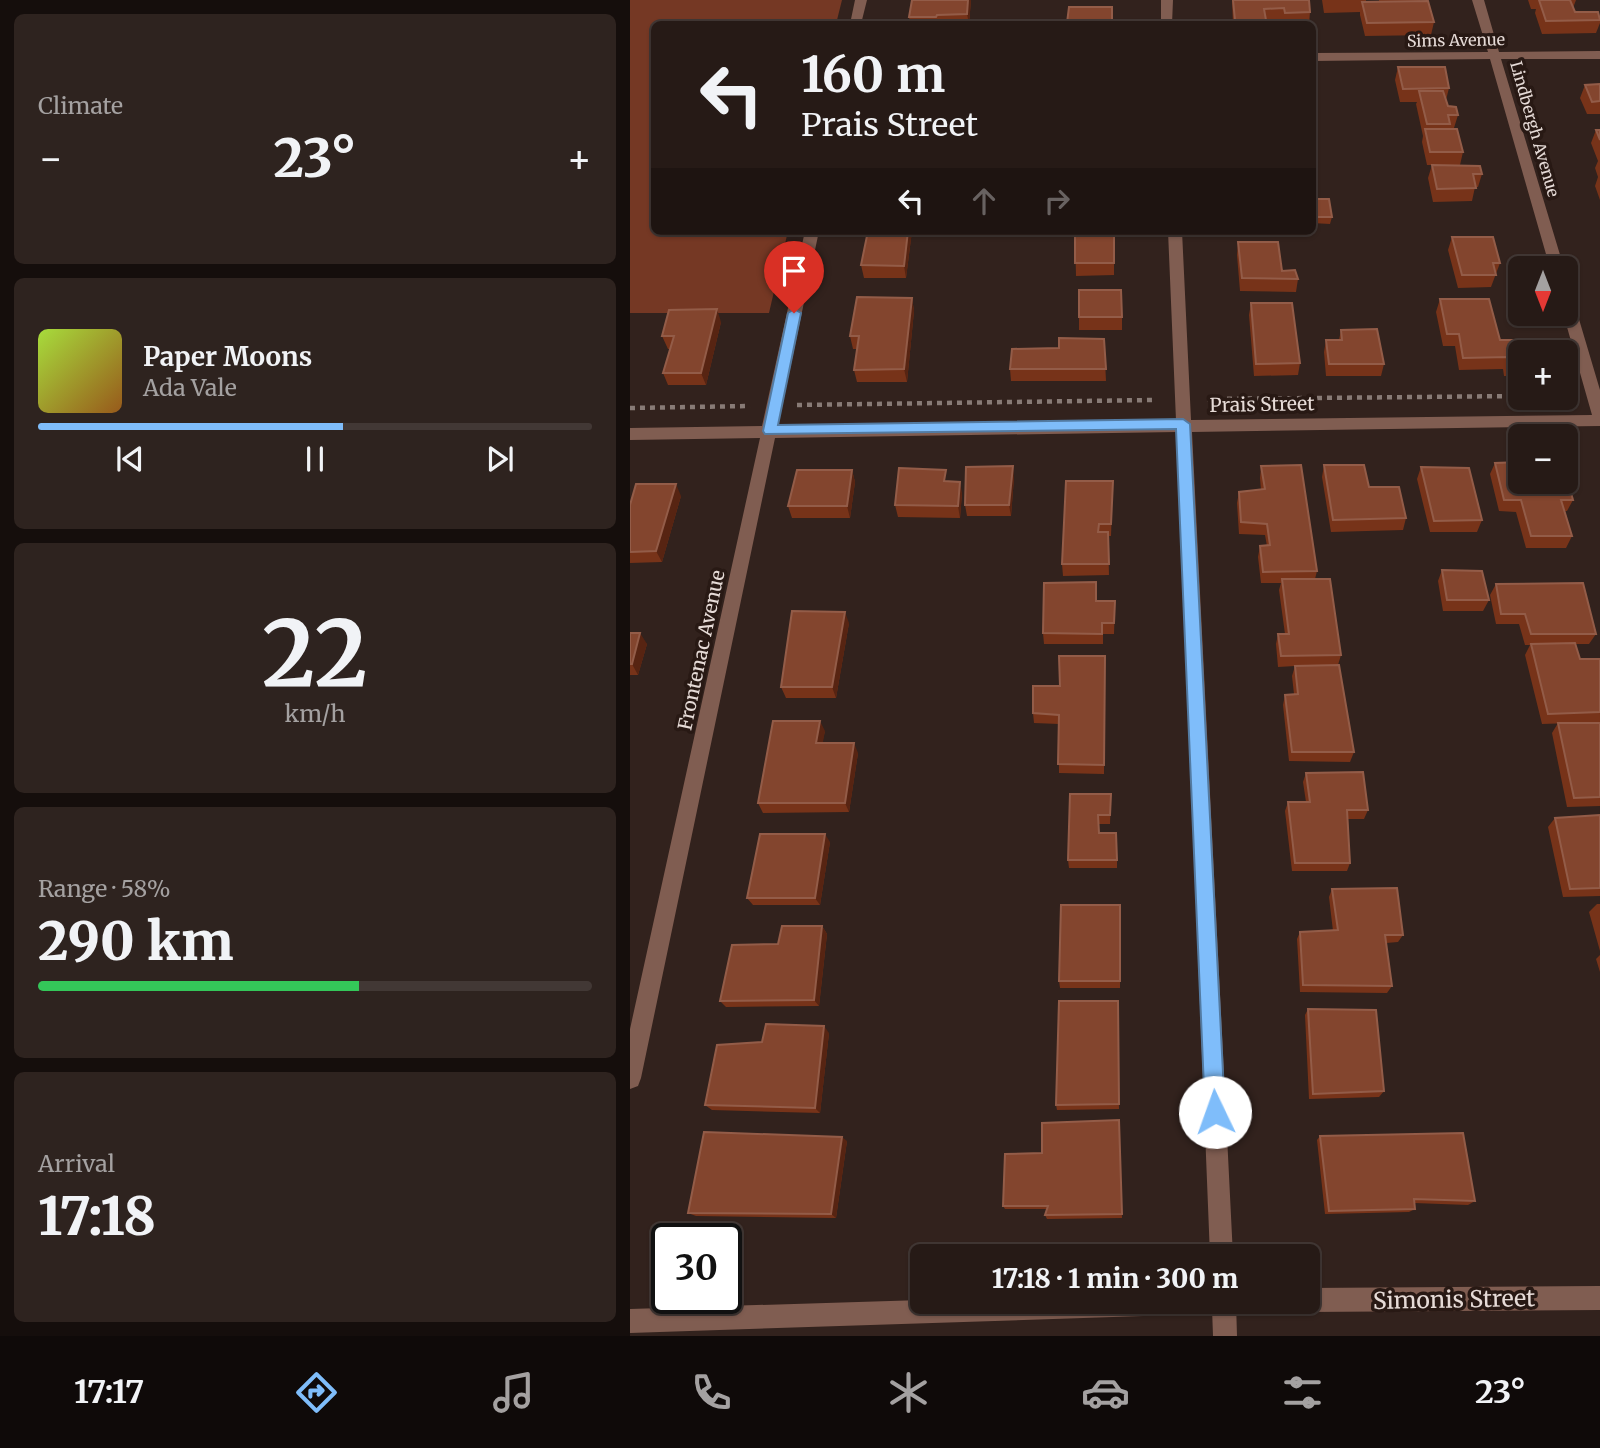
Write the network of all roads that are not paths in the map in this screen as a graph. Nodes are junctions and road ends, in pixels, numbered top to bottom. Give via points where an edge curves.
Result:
1 (861, 0) edge
2 (1167, 0) edge
3 (1478, 0) edge
4 (857, 21) edge
5 (1167, 21) edge
6 (1495, 55) junction
7 (1600, 55) edge
8 (1316, 57) edge
9 (811, 235) edge
10 (1175, 235) edge
11 (1554, 256) edge
12 (1574, 326) edge
13 (1600, 418) edge
14 (1183, 424) junction
15 (769, 431) junction
16 (630, 434) edge
17 (630, 1078) edge
18 (1221, 1244) edge
19 (1600, 1297) edge
20 (1320, 1300) edge
21 (910, 1312) edge
22 (1224, 1314) edge
23 (630, 1321) edge
24 (1225, 1336) edge

1 - 4 street
2 - 5 street
3 - 6 street, Lindbergh Avenue
6 - 7 street, Sims Avenue
6 - 8 street, Sims Avenue
6 - 11 street, Lindbergh Avenue
9 - 15 street, Frontenac Avenue
10 - 14 street
12 - 13 street
13 - 14 street, Prais Street
14 - 15 street, Prais Street
14 - 18 street
15 - 16 street, Prais Street
15 - 17 street, Frontenac Avenue
19 - 20 street, Simonis Street
21 - 23 street
22 - 24 street

